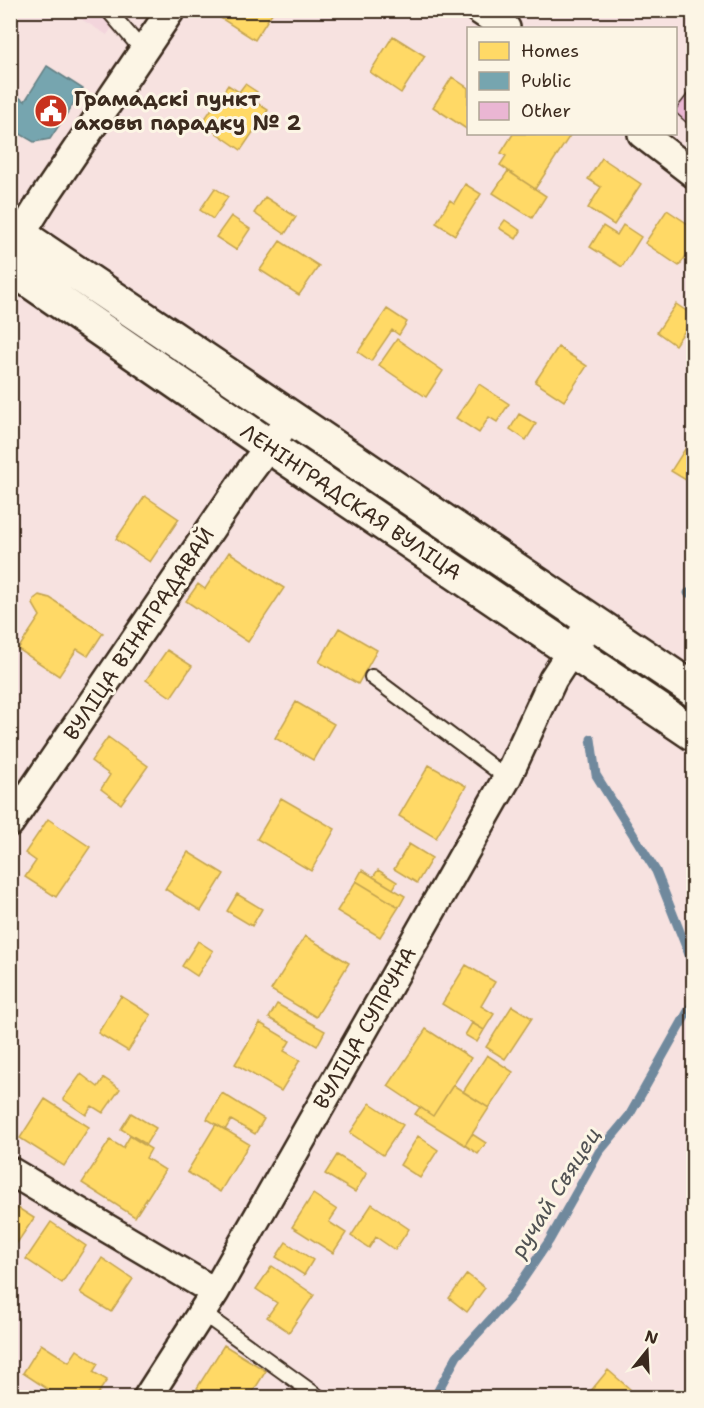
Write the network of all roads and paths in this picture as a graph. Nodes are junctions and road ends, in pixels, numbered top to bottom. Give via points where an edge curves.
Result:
1 (108, 10) edge
2 (171, 10) edge
3 (479, 10) edge
4 (504, 27) edge
5 (143, 51) junction
6 (643, 135) edge
7 (693, 174) edge
8 (14, 239) edge
9 (10, 267) edge
10 (290, 418) junction
11 (269, 446) junction
12 (591, 621) junction
13 (571, 651) junction
14 (372, 677) dead end
15 (693, 690) edge
16 (693, 734) edge
17 (507, 778) junction
18 (10, 823) edge
19 (10, 1171) edge
20 (208, 1302) junction
21 (147, 1398) edge
22 (320, 1398) edge

1 - 5 lane
2 - 5 street
3 - 4 street
5 - 8 street
6 - 7 street
8 - 10 main road, ЛЕНІНГРАДСКАЯ ВУЛІЦА
9 - 11 main road, ЛЕНІНГРАДСКАЯ ВУЛІЦА
10 - 11 street, ВУЛІЦА ВІНАГРАДАВАЙ
10 - 12 main road, ЛЕНІНГРАДСКАЯ ВУЛІЦА
11 - 13 main road, ЛЕНІНГРАДСКАЯ ВУЛІЦА
11 - 18 street, ВУЛІЦА ВІНАГРАДАВАЙ
12 - 13 street, ВУЛІЦА СУПРУНА
12 - 15 main road, ЛЕНІНГРАДСКАЯ ВУЛІЦА
13 - 16 main road, ЛЕНІНГРАДСКАЯ ВУЛІЦА
13 - 17 street, ВУЛІЦА СУПРУНА via 553,679
14 - 17 lane
17 - 20 street, ВУЛІЦА СУПРУНА
19 - 20 street
20 - 21 street, ВУЛІЦА СУПРУНА
20 - 22 lane

